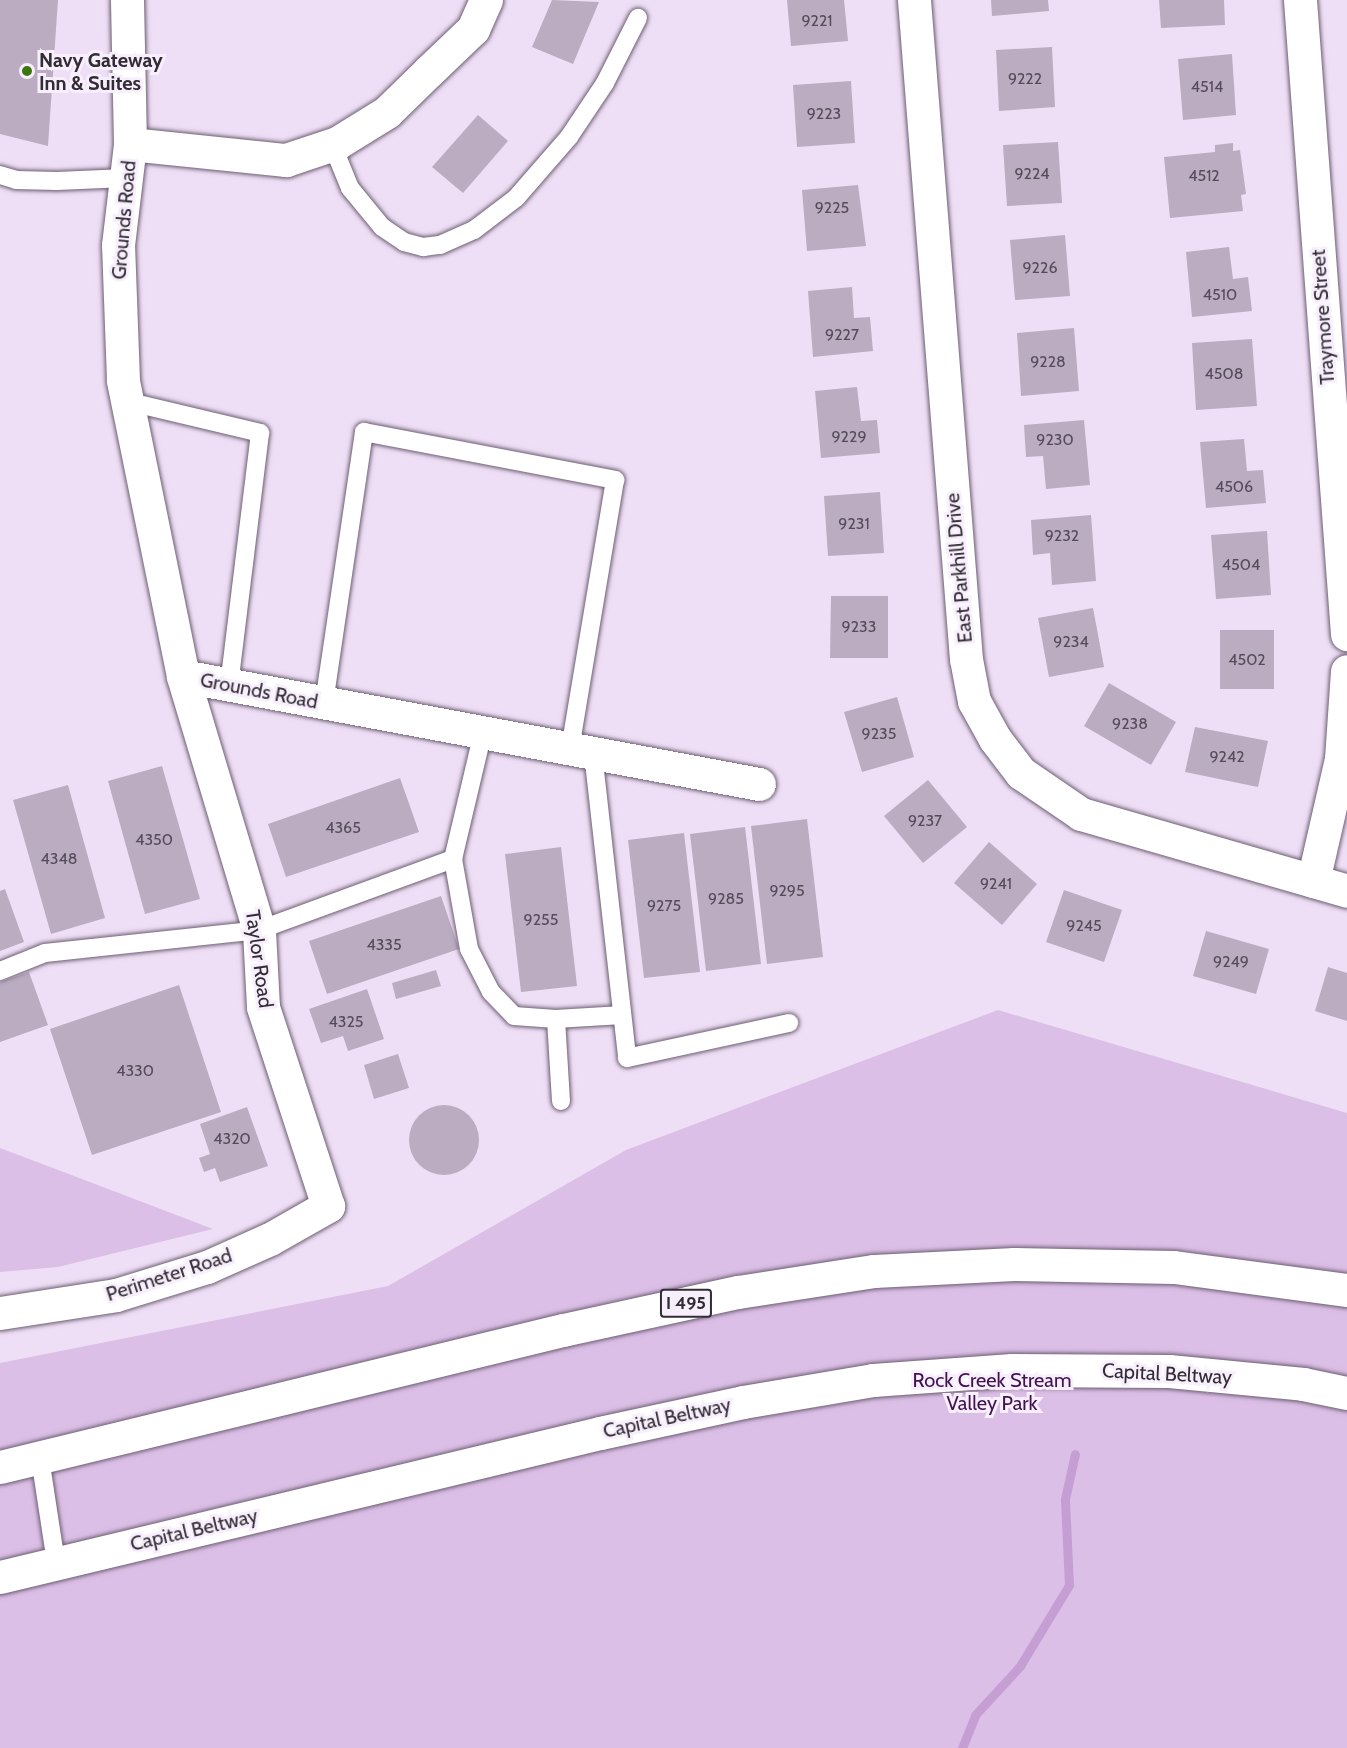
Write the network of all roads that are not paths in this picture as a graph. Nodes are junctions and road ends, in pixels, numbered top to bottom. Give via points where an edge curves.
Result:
1 (127, 0) edge
2 (486, 0) edge
3 (914, 0) edge
4 (1300, 0) edge
5 (638, 18) dead end
6 (130, 144) junction
7 (332, 144) junction
8 (0, 175) edge
9 (126, 178) junction
10 (126, 400) junction
11 (1347, 634) edge
12 (1347, 671) edge
13 (183, 676) junction
14 (229, 685) junction
15 (324, 703) junction
16 (483, 732) junction
17 (582, 751) junction
18 (759, 784) dead end
19 (453, 859) junction
20 (1313, 881) junction
21 (1347, 891) edge
22 (259, 930) junction
23 (0, 971) edge
24 (622, 1015) junction
25 (556, 1019) junction
26 (789, 1023) dead end
27 (561, 1101) dead end
28 (328, 1206) joint
29 (1347, 1290) edge
30 (0, 1313) edge
31 (1347, 1393) edge
32 (40, 1458) junction
33 (0, 1467) edge
34 (56, 1563) junction
35 (0, 1577) edge

1 - 6 main road
2 - 7 main road via 473,29 387,112
3 - 20 main road, East Parkhill Drive via 966,658 974,701 995,739 1021,773 1081,814
4 - 11 main road, Traymore Street
5 - 7 lane via 605,82 569,137 516,198 474,230 440,245 423,247 404,242 382,227 350,188
6 - 7 main road via 286,160
6 - 9 main road, Grounds Road
8 - 9 lane via 16,180 57,181
9 - 10 main road, Grounds Road via 118,245
10 - 13 main road, Grounds Road
10 - 14 lane via 260,433
12 - 20 main road via 1341,759
13 - 14 main road, Grounds Road
13 - 22 main road, Taylor Road
14 - 15 main road, Grounds Road
15 - 16 main road, Grounds Road
15 - 17 lane via 364,432 615,480
16 - 17 main road, Grounds Road
16 - 19 lane
17 - 18 main road, Grounds Road
17 - 24 lane
19 - 22 lane
19 - 25 lane via 469,949 491,992 514,1016
20 - 21 main road, East Parkhill Drive
22 - 23 lane via 45,953
22 - 28 main road, Taylor Road via 264,1006
24 - 25 lane
24 - 26 lane via 627,1058
25 - 27 lane
28 - 30 main road, Perimeter Road via 207,1268 116,1295
29 - 32 main road, I 495 via 1174,1267 1014,1263 874,1271 738,1292 563,1330
31 - 34 main road, Capital Beltway via 1303,1384 1169,1371 1012,1370 873,1380 743,1402 600,1433
32 - 33 main road, I 495
32 - 34 lane
34 - 35 main road, Capital Beltway

